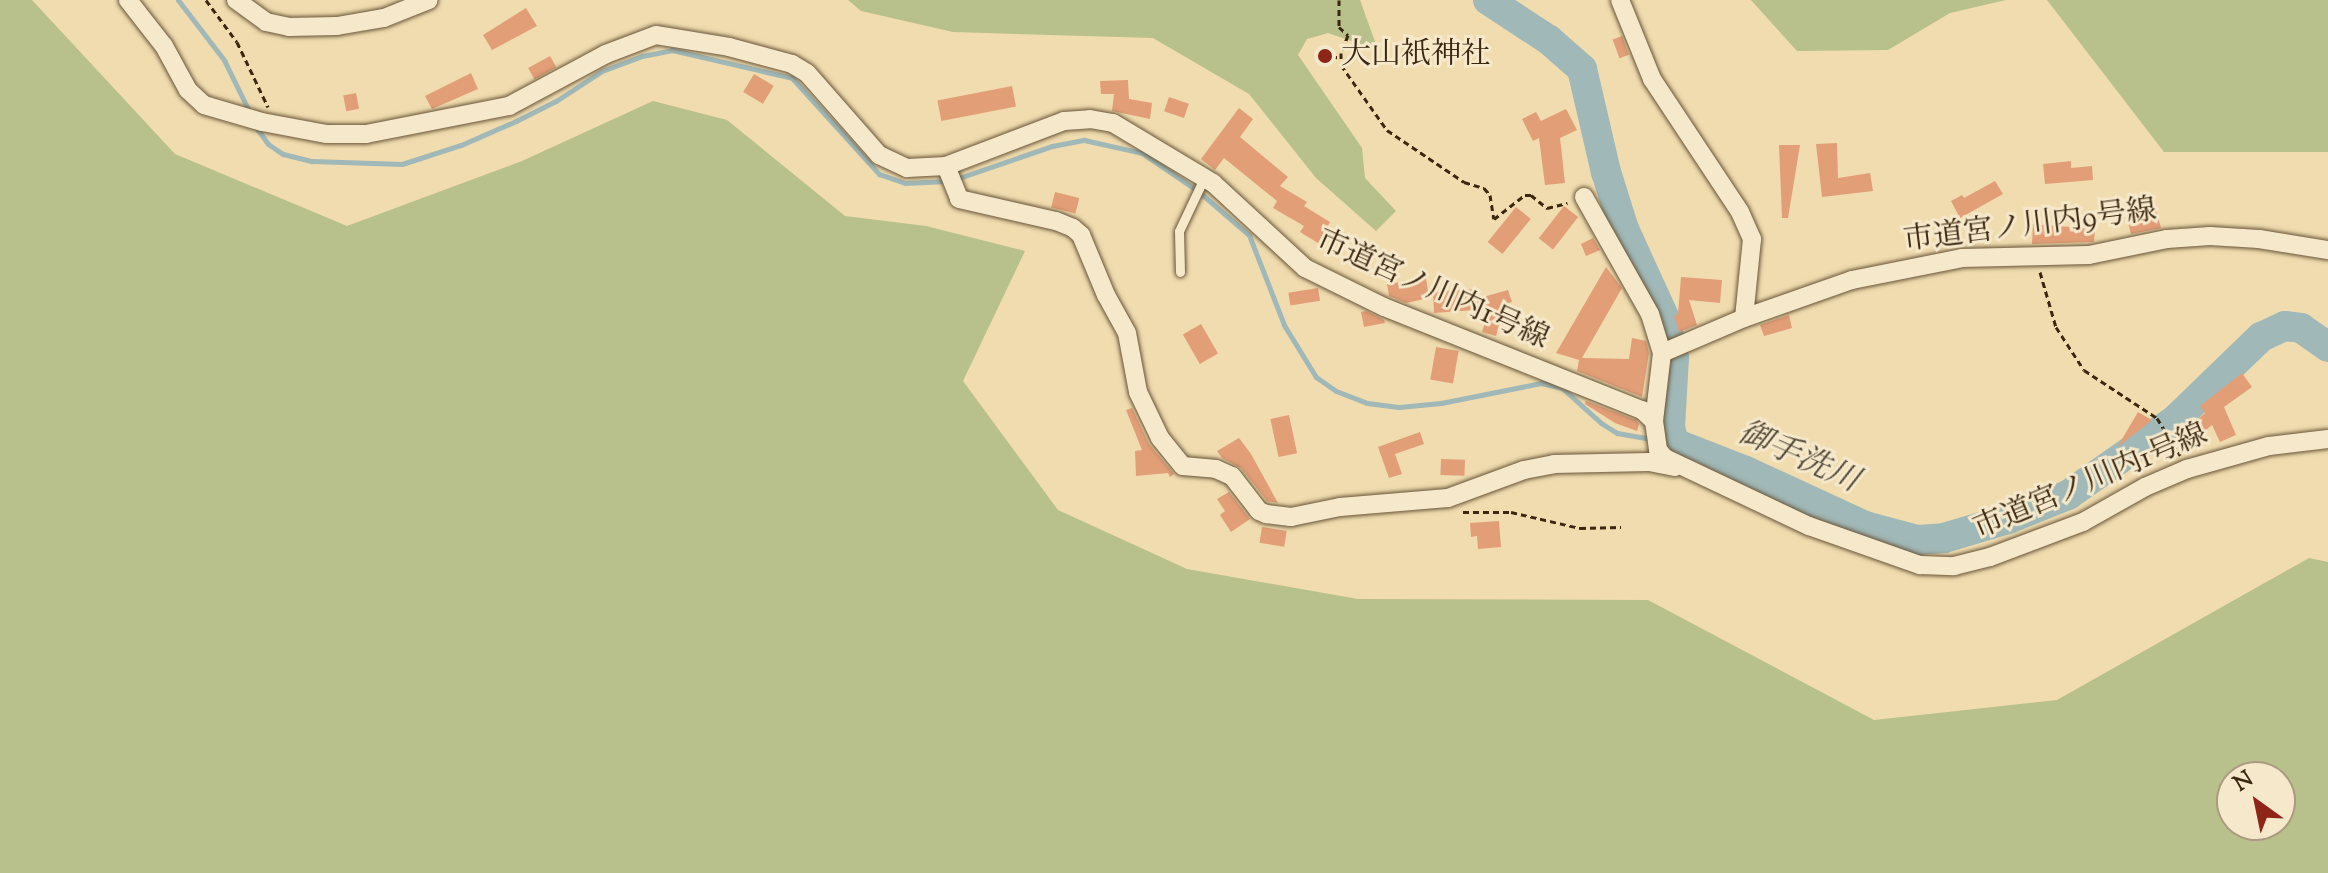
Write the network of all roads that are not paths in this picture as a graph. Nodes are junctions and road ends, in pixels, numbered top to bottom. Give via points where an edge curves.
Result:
1 (128, 0) edge
2 (236, 0) edge
3 (429, 0) edge
4 (1620, 0) edge
5 (949, 174) junction
6 (1203, 181) junction
7 (1584, 197) road end
8 (2328, 250) edge
9 (1180, 272) dead end
10 (1744, 318) junction
11 (1669, 350) junction
12 (1655, 432) junction
13 (2328, 439) edge
14 (1704, 475) junction

1 - 5 street, 市道宮ノ川内1号線 via 164,46 192,95 212,110 268,124 366,134 490,111 531,97 606,54 656,35 792,64 807,73 888,161
2 - 3 street via 266,22 289,27 384,18
4 - 10 street via 1670,111 1750,228
5 - 6 street, 市道宮ノ川内1号線 via 1051,125 1090,119 1123,127
5 - 14 street via 959,199 1040,216 1081,235 1127,333 1138,392 1160,438 1183,466 1232,476 1266,514 1291,517 1355,505 1448,498 1554,464 1649,462
6 - 9 lane via 1179,231
6 - 12 street, 市道宮ノ川内1号線 via 1305,268 1384,307 1642,410
7 - 11 street
8 - 10 street, 市道宮ノ川内9号線 via 2210,236 2089,255 1962,258 1881,273
10 - 11 street, 市道宮ノ川内9号線
11 - 12 street
12 - 14 street, 市道宮ノ川内1号線 via 1665,458
13 - 14 street, 市道宮ノ川内1号線 via 2269,446 2187,469 2083,522 1954,566 1920,565 1877,552

